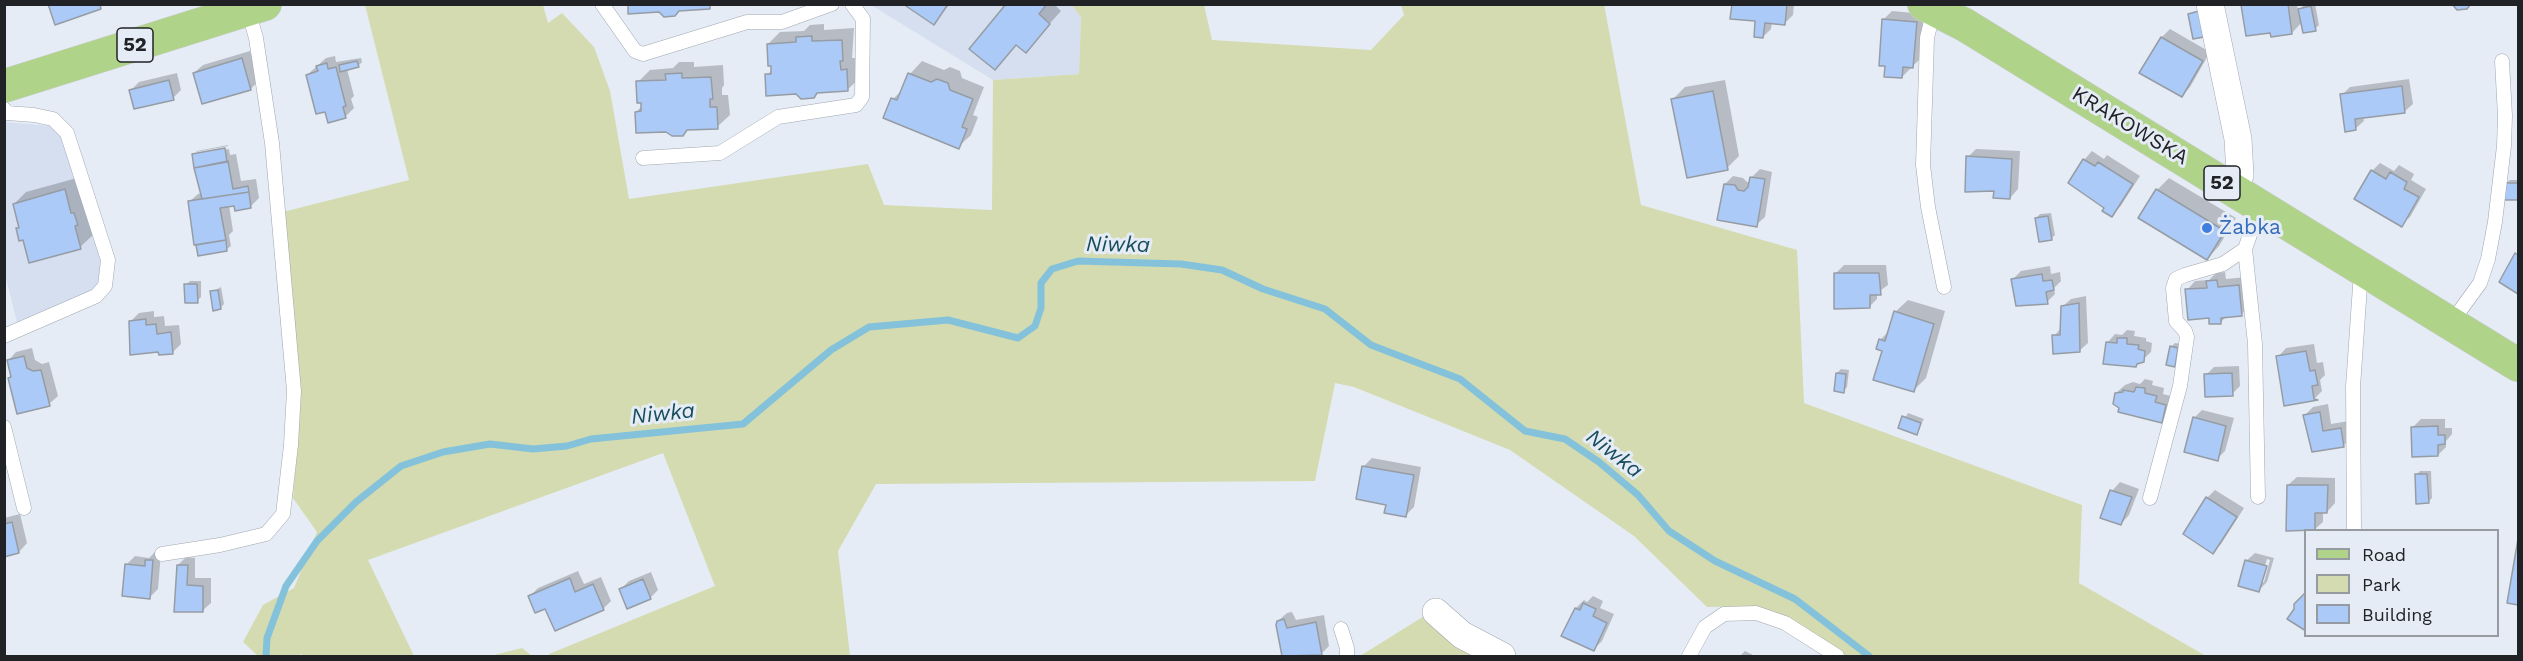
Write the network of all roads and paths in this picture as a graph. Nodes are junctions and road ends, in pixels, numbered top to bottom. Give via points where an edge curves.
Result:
1 (602, 4) edge
2 (832, 4) edge
3 (852, 4) edge
4 (2210, 4) edge
5 (253, 6) edge
6 (1929, 7) edge
7 (2502, 61) dead end
8 (4, 86) edge
9 (4, 109) edge
10 (644, 158) dead end
11 (2248, 198) junction
12 (2245, 249) junction
13 (2366, 270) junction
14 (1944, 287) dead end
15 (2451, 323) junction
16 (4, 336) edge
17 (2518, 365) edge
18 (4, 427) edge
19 (2258, 496) dead end
20 (2150, 498) dead end
21 (24, 508) dead end
22 (2354, 529) edge
23 (162, 554) dead end
24 (1437, 612) dead end
25 (1341, 629) dead end
26 (1347, 657) edge
27 (1502, 657) edge
28 (1689, 657) edge
29 (1837, 657) edge

1 - 2 lane via 634,51 643,54 747,22 782,22
3 - 10 lane via 863,19 862,98 855,105 778,117 720,153
4 - 11 street
5 - 8 main road, 52
5 - 23 lane via 272,143 294,392 283,514 266,534
6 - 11 main road, KRAKOWSKA / 52 via 1965,25
6 - 14 lane via 1923,165
7 - 15 lane via 2504,146 2488,259 2480,283
9 - 16 lane via 8,113 53,119 67,133 108,260 105,286 96,296
11 - 12 lane
11 - 13 main road, KRAKOWSKA / 52
12 - 19 lane via 2254,344
12 - 20 lane via 2223,264 2176,279 2176,321 2187,337 2180,386
13 - 15 main road, KRAKOWSKA / 52
13 - 22 lane via 2360,286 2354,387
15 - 17 main road, KRAKOWSKA / 52
18 - 21 lane
24 - 27 street via 1462,635
25 - 26 lane
28 - 29 lane via 1705,627 1724,614 1756,613 1785,624

